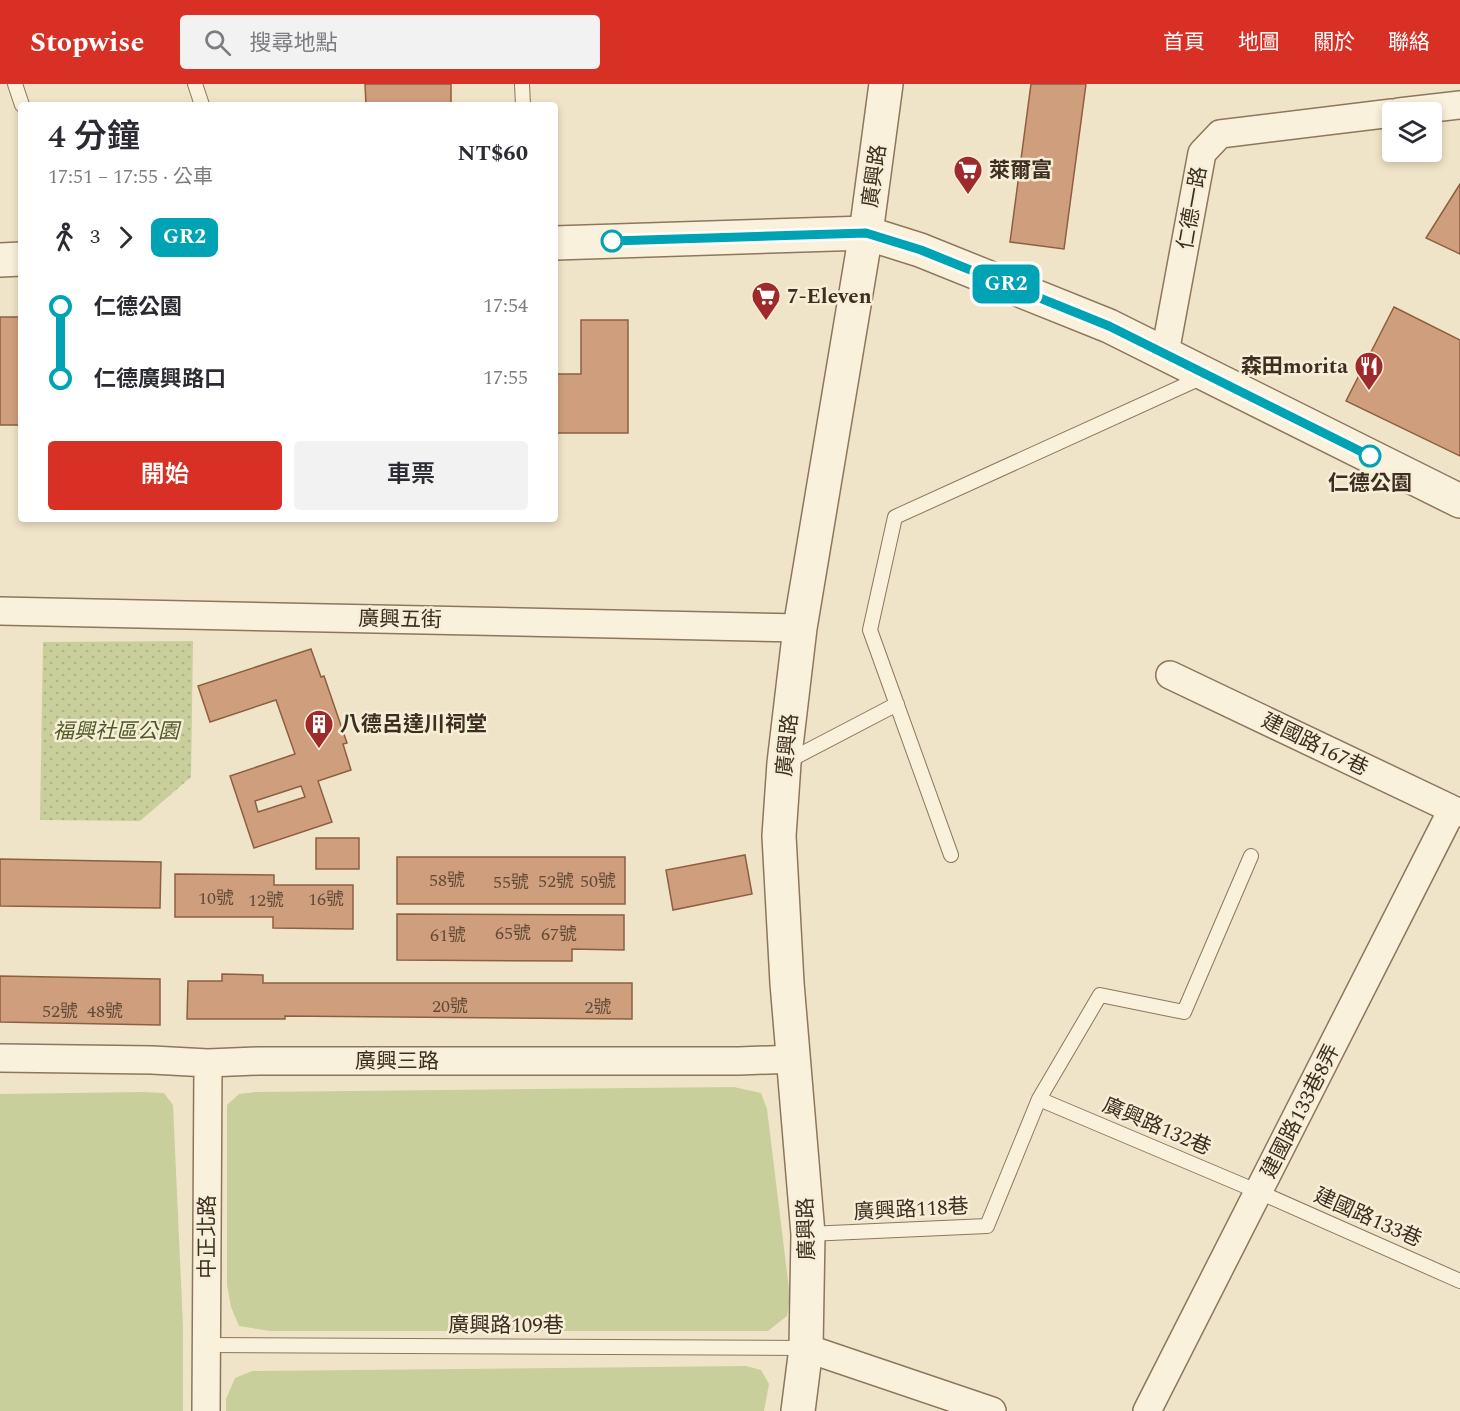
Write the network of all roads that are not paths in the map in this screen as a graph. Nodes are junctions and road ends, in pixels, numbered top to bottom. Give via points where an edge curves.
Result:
1 (15, 84) edge
2 (195, 84) edge
3 (522, 84) edge
4 (886, 84) edge
5 (21, 102) edge
6 (201, 102) edge
7 (522, 102) edge
8 (1460, 105) edge
9 (1442, 107) edge
10 (1382, 114) edge
11 (866, 233) junction
12 (558, 243) edge
13 (18, 259) edge
14 (0, 260) edge
15 (1165, 353) junction
16 (1208, 375) junction
17 (1460, 501) edge
18 (0, 611) edge
19 (800, 628) junction
20 (1170, 675) dead end
21 (897, 704) junction
22 (784, 763) junction
23 (1456, 812) edge
24 (951, 855) dead end
25 (1251, 856) dead end
26 (0, 1058) edge
27 (795, 1059) junction
28 (208, 1063) junction
29 (1039, 1099) junction
30 (1259, 1191) junction
31 (808, 1234) junction
32 (1460, 1281) edge
33 (206, 1345) junction
34 (806, 1348) junction
35 (206, 1411) edge
36 (798, 1411) edge
37 (992, 1411) edge
38 (1147, 1411) edge

1 - 5 lane
2 - 6 lane
3 - 7 lane
4 - 11 street, 廣興路
8 - 9 street
10 - 15 street, 仁德一路 via 1220,134 1202,153
11 - 12 street
11 - 15 street via 921,250 1109,326
11 - 19 street, 廣興路
13 - 14 street
15 - 16 street
16 - 17 street
16 - 21 lane via 895,517 870,630
18 - 19 street, 廣興五街
19 - 22 street, 廣興路
20 - 23 street, 建國路167巷
21 - 22 lane
21 - 24 lane
22 - 27 street, 廣興路 via 778,836
23 - 30 street, 建國路133巷8弄
25 - 29 lane via 1184,1012 1100,995
26 - 28 street, 廣興三路
27 - 28 street, 廣興三路
27 - 31 street, 廣興路
28 - 33 street, 中正北路
29 - 30 lane, 廣興路132巷
29 - 31 lane, 廣興路118巷 via 987,1226
30 - 32 lane, 建國路133巷
30 - 38 street, 建國路133巷8弄
31 - 34 street, 廣興路
33 - 34 lane, 廣興路109巷
33 - 35 street, 中正北路
34 - 36 street, 廣興路
34 - 37 street

